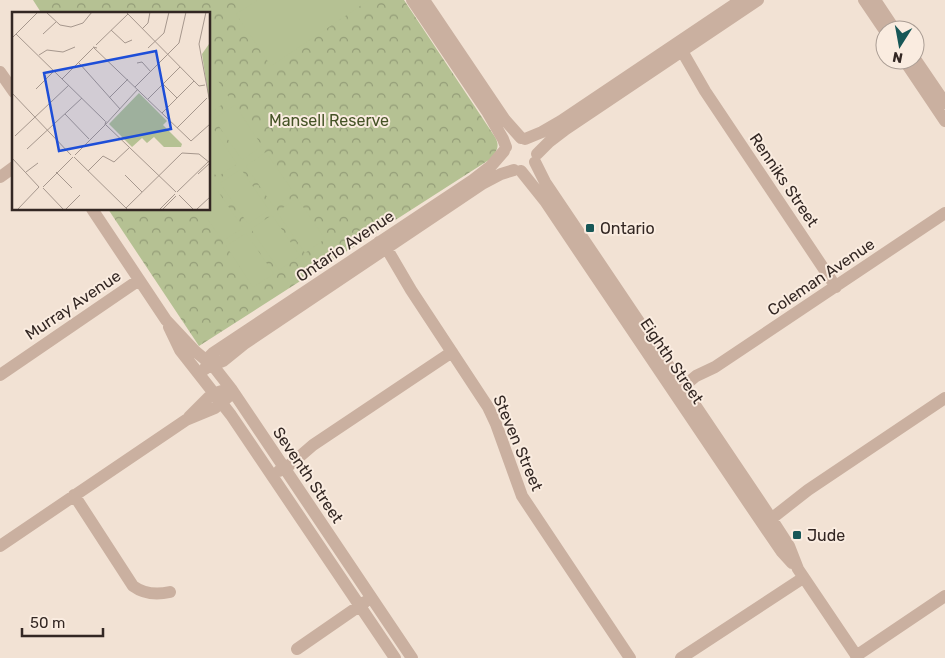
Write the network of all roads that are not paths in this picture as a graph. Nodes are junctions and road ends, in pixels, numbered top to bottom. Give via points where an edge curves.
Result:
1 (412, 0) edge
2 (424, 0) edge
3 (741, 0) edge
4 (758, 0) edge
5 (864, 0) edge
6 (875, 0) edge
7 (878, 20) edge
8 (888, 20) edge
9 (679, 53) junction
10 (911, 70) edge
11 (925, 70) edge
12 (0, 72) edge
13 (12, 89) edge
14 (941, 89) edge
15 (945, 103) edge
16 (945, 121) edge
17 (523, 138) junction
18 (505, 149) junction
19 (536, 158) junction
20 (12, 168) edge
21 (518, 170) junction
22 (0, 177) edge
23 (93, 210) edge
24 (945, 213) edge
25 (382, 248) junction
26 (139, 280) junction
27 (836, 287) junction
28 (166, 320) junction
29 (452, 352) junction
30 (209, 365) junction
31 (192, 366) junction
32 (0, 375) edge
33 (204, 381) junction
34 (232, 390) junction
35 (681, 391) junction
36 (218, 398) junction
37 (945, 398) edge
38 (282, 465) junction
39 (270, 473) junction
40 (74, 495) junction
41 (766, 517) junction
42 (0, 546) edge
43 (800, 573) junction
44 (170, 592) dead end
45 (945, 596) edge
46 (371, 598) junction
47 (360, 606) junction
48 (297, 649) dead end
49 (857, 657) edge
50 (395, 658) edge
51 (412, 658) edge
52 (630, 658) edge
53 (681, 658) edge

1 - 18 street via 488,113
2 - 17 street via 502,115
3 - 17 street via 561,121
4 - 9 street
5 - 7 street
6 - 8 street
9 - 19 street via 548,142
9 - 27 street, Renniks Street
10 - 16 street
11 - 14 street
12 - 13 street
14 - 15 street
17 - 18 street via 512,140
17 - 19 street via 534,145
18 - 21 street via 507,164
18 - 25 street, Ontario Avenue via 491,166
19 - 21 street via 529,168
19 - 35 street, Eighth Street via 545,182
20 - 22 street
21 - 25 street, Ontario Avenue via 482,184
21 - 35 street, Eighth Street via 532,184
23 - 26 street, Seventh Street
24 - 27 street, Coleman Avenue
25 - 29 street, Steven Street
25 - 30 street, Ontario Avenue via 213,353
26 - 28 street, Seventh Street
26 - 32 street, Murray Avenue
27 - 35 street, Coleman Avenue via 715,367 696,376
28 - 30 street, Seventh Street
28 - 31 street, Seventh Street via 173,339
29 - 38 street
29 - 52 street, Steven Street via 488,406 522,496
30 - 31 street
30 - 33 street
30 - 34 street, Seventh Street
31 - 33 street, Seventh Street
33 - 36 street, Seventh Street
34 - 36 street
34 - 38 street, Seventh Street
35 - 41 street, Eighth Street
36 - 39 street, Seventh Street
36 - 40 street via 215,408 186,420
37 - 41 street
38 - 39 street via 276,465
38 - 46 street, Seventh Street
39 - 47 street, Seventh Street
40 - 42 street
40 - 44 street via 133,586 155,594
41 - 43 street, Eighth Street via 788,546
43 - 49 street, Eighth Street
43 - 53 street
45 - 49 street
46 - 47 street
46 - 51 street, Seventh Street
47 - 48 street
47 - 50 street, Seventh Street

